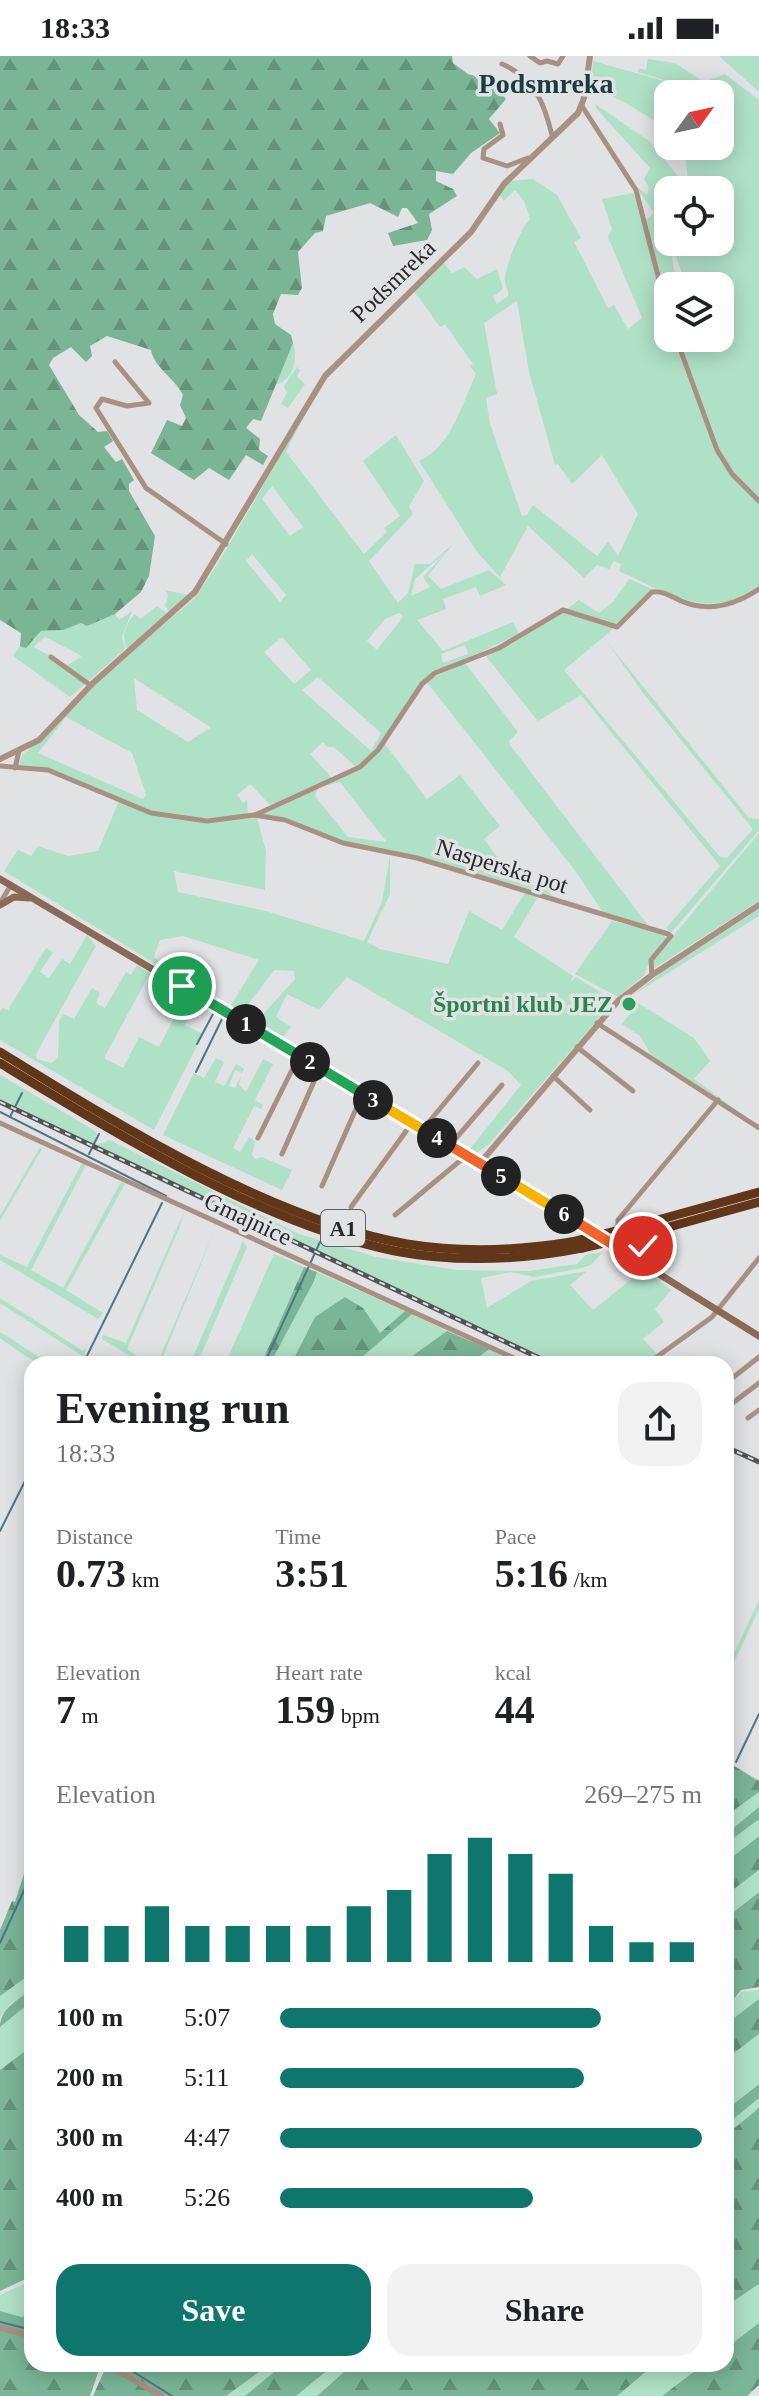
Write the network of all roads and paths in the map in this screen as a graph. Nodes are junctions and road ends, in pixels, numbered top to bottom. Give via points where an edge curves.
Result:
1 (530, 56) edge
2 (563, 56) edge
3 (590, 56) edge
4 (502, 64) dead end
5 (582, 106) junction
6 (500, 124) dead end
7 (552, 135) junction
8 (528, 158) junction
9 (657, 272) edge
10 (681, 352) edge
11 (115, 362) dead end
12 (759, 501) edge
13 (227, 544) junction
14 (759, 589) edge
15 (51, 657) dead end
16 (90, 685) junction
17 (19, 751) junction
18 (0, 759) edge
19 (0, 766) edge
20 (15, 768) junction
21 (254, 815) junction
22 (0, 879) edge
23 (11, 885) junction
24 (0, 891) edge
25 (35, 900) junction
26 (0, 903) edge
27 (759, 905) edge
28 (652, 975) junction
29 (597, 1023) junction
30 (576, 1046) junction
31 (0, 1052) edge
32 (299, 1056) junction
33 (0, 1063) edge
34 (478, 1063) dead end
35 (320, 1068) junction
36 (552, 1076) junction
37 (502, 1085) dead end
38 (633, 1091) dead end
39 (363, 1093) junction
40 (718, 1100) junction
41 (590, 1110) dead end
42 (0, 1123) edge
43 (412, 1123) junction
44 (759, 1128) edge
45 (423, 1129) junction
46 (258, 1138) dead end
47 (450, 1145) junction
48 (282, 1154) dead end
49 (467, 1155) junction
50 (480, 1163) junction
51 (322, 1186) dead end
52 (759, 1192) edge
53 (759, 1202) edge
54 (351, 1207) dead end
55 (395, 1215) dead end
56 (635, 1258) junction
57 (759, 1258) edge
58 (717, 1309) junction
59 (759, 1336) edge
60 (509, 1356) edge
61 (658, 1356) edge
62 (759, 1357) edge
63 (734, 1377) edge
64 (759, 1383) edge
65 (734, 1402) edge
66 (759, 1410) edge
67 (748, 1418) dead end
68 (0, 2328) edge
69 (24, 2334) edge
70 (120, 2372) edge
71 (162, 2396) edge

1 - 2 street via 558,64
3 - 5 street
4 - 7 street via 541,97
5 - 7 street, Podsmreka
5 - 9 street via 636,190
6 - 8 street via 503,135 484,149 483,158 507,166
7 - 8 street, Podsmreka
8 - 13 street, Podsmreka via 471,232 320,382
10 - 12 street via 717,450
11 - 13 street via 149,403 127,406 102,399 96,408 136,476
13 - 16 street, Podsmreka via 182,607
14 - 21 street via 714,607 652,592 617,627 576,612 554,614 499,648 429,677 360,767
15 - 16 street
16 - 17 street, Podsmreka via 45,734
17 - 18 street, Podsmreka
17 - 20 street
19 - 20 street
20 - 21 street via 48,770 151,813 207,821
21 - 28 street, Nasperska pot via 297,823 330,839 429,862 668,934 651,960
22 - 23 main road
23 - 25 main road
23 - 26 street
24 - 26 main road
25 - 26 main road via 17,897
25 - 32 main road
27 - 28 street
28 - 29 street
29 - 30 street
29 - 40 street
30 - 36 street
30 - 38 street
31 - 52 highway, A1, bridge via 201,1166 346,1229 410,1244 462,1250 571,1242
32 - 35 main road
32 - 46 street
33 - 53 highway, A1, bridge via 185,1168 270,1208 343,1237 408,1253 514,1258 582,1248
34 - 45 street
35 - 39 main road
35 - 48 street
36 - 41 street
36 - 50 street
37 - 47 street
39 - 43 main road
39 - 51 street
40 - 44 street
40 - 56 street via 617,1222 642,1243
42 - 60 street, Gmajnice
43 - 45 main road
43 - 54 street
45 - 47 main road
47 - 49 main road
49 - 50 main road
49 - 55 street
50 - 56 main road
56 - 58 main road
57 - 58 street
58 - 59 main road
58 - 61 street
62 - 63 street
64 - 65 street
66 - 67 street
68 - 69 street
70 - 71 street

